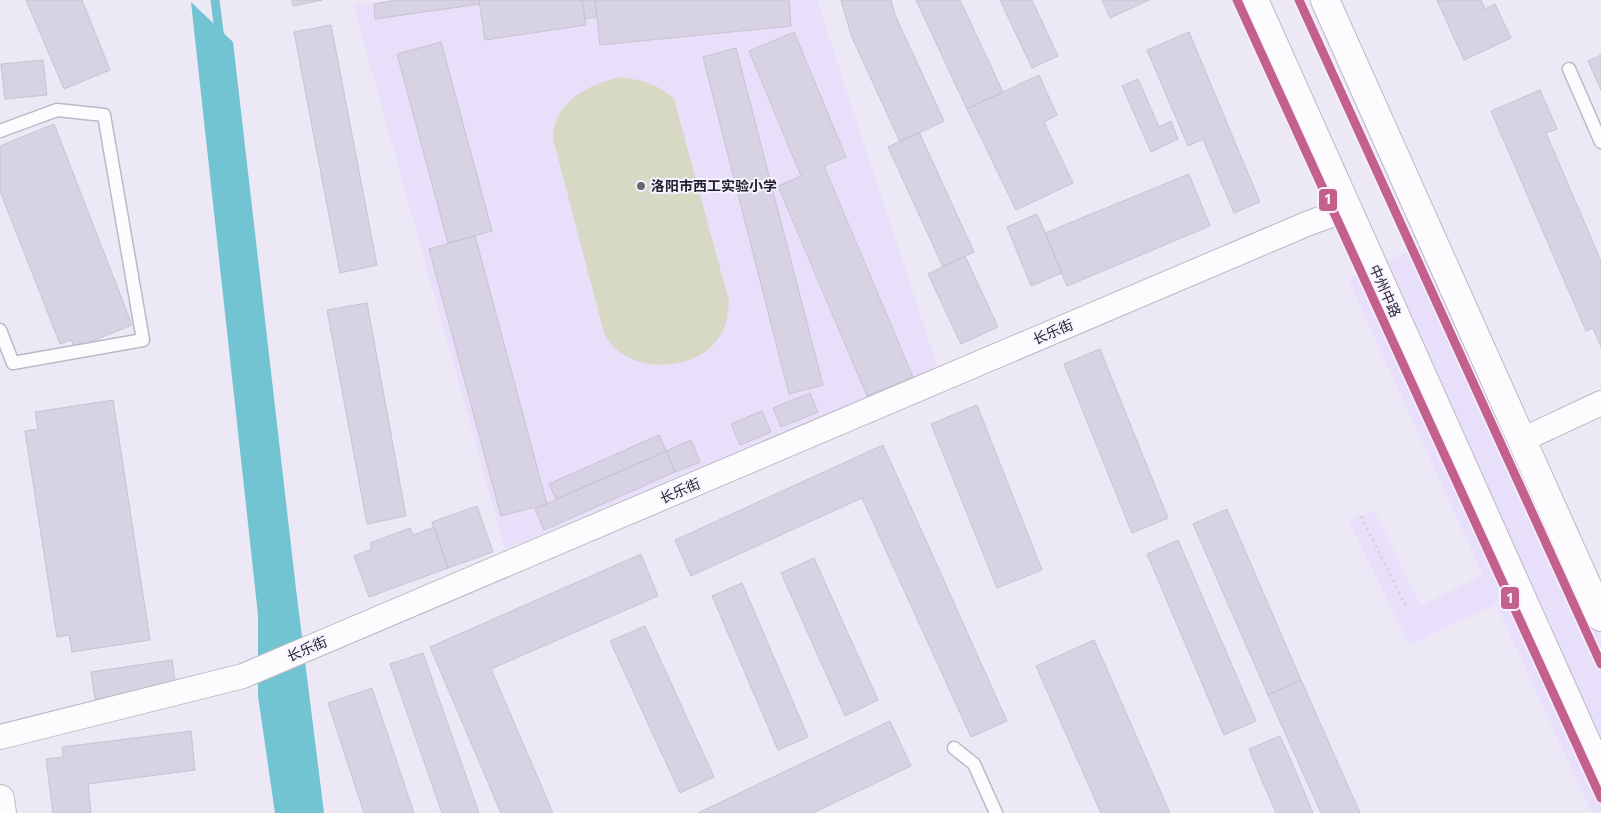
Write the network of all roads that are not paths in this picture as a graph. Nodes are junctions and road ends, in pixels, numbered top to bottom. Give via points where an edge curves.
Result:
1 (1254, 0) edge
2 (1325, 0) edge
3 (1569, 69) dead end
4 (0, 131) edge
5 (1601, 142) edge
6 (1348, 209) junction
7 (0, 330) edge
8 (1601, 403) edge
9 (1522, 440) junction
10 (1601, 617) edge
11 (0, 737) edge
12 (954, 748) dead end
13 (1601, 775) edge
14 (0, 799) edge
15 (2, 813) edge
16 (996, 813) edge

1 - 6 main road, 中州中路
2 - 9 main road
3 - 5 lane
4 - 7 lane via 57,110 104,115 143,340 13,363
6 - 11 street, 长乐街 via 243,676
6 - 13 main road, 中州中路
8 - 9 street
9 - 10 main road
12 - 16 lane via 974,764
14 - 15 main road

